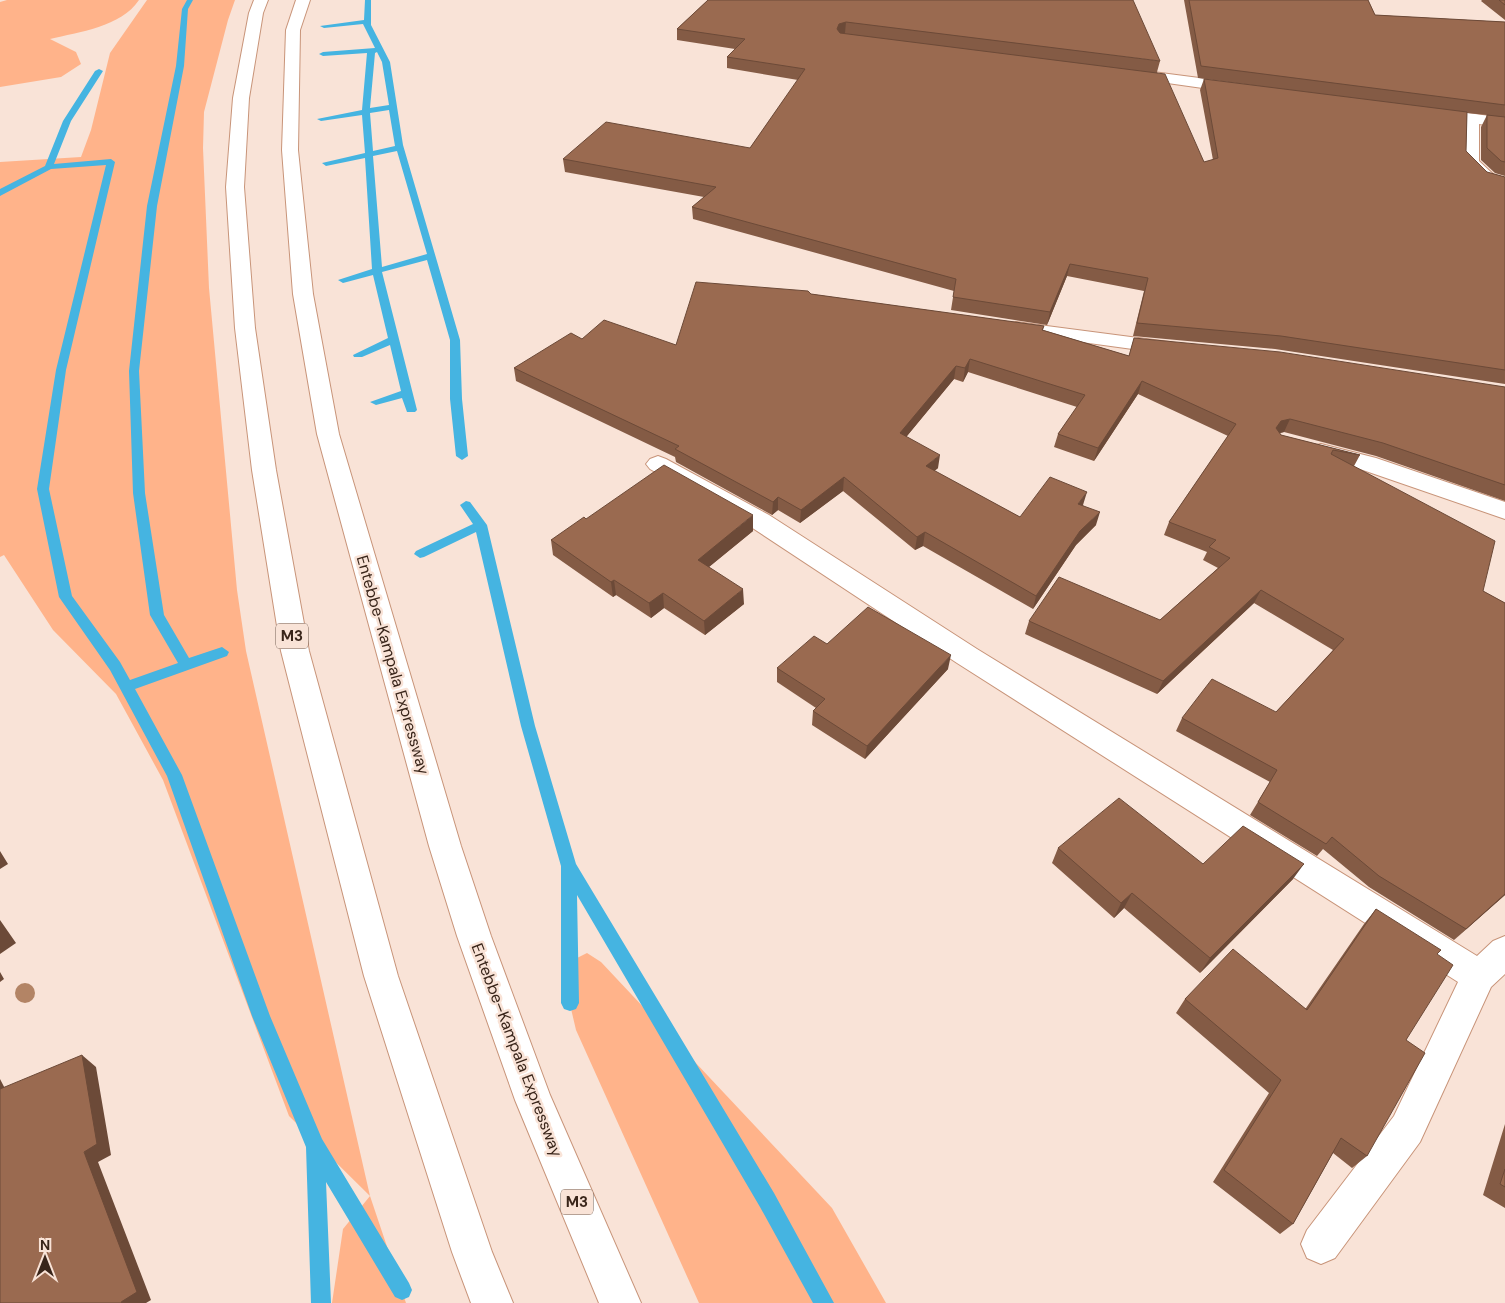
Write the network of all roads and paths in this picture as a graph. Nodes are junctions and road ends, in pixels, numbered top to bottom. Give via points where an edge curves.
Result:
1 (261, 0) edge
2 (303, 0) edge
3 (1119, 73) edge
4 (1258, 91) edge
5 (1417, 112) edge
6 (1471, 118) junction
7 (1505, 123) edge
8 (1505, 184) edge
9 (1000, 325) edge
10 (1190, 350) edge
11 (1303, 446) edge
12 (658, 464) dead end
13 (1505, 511) edge
14 (1505, 952) edge
15 (1479, 976) junction
16 (1322, 1244) dead end
17 (492, 1303) edge
18 (620, 1303) edge

1 - 17 main road, M3 via 241,98 235,187 245,328 264,470 295,651 381,976 472,1252
2 - 18 main road, Entebbe–Kampala Expressway / M3 via 294,30 290,150 303,294 328,434 445,846 474,936 533,1100
3 - 4 main road
5 - 6 main road
6 - 7 main road
6 - 8 main road via 1470,162 1488,180
9 - 10 main road
11 - 13 main road via 1368,463
12 - 15 main road via 760,521 967,656
14 - 15 main road
15 - 16 main road via 1407,1129

